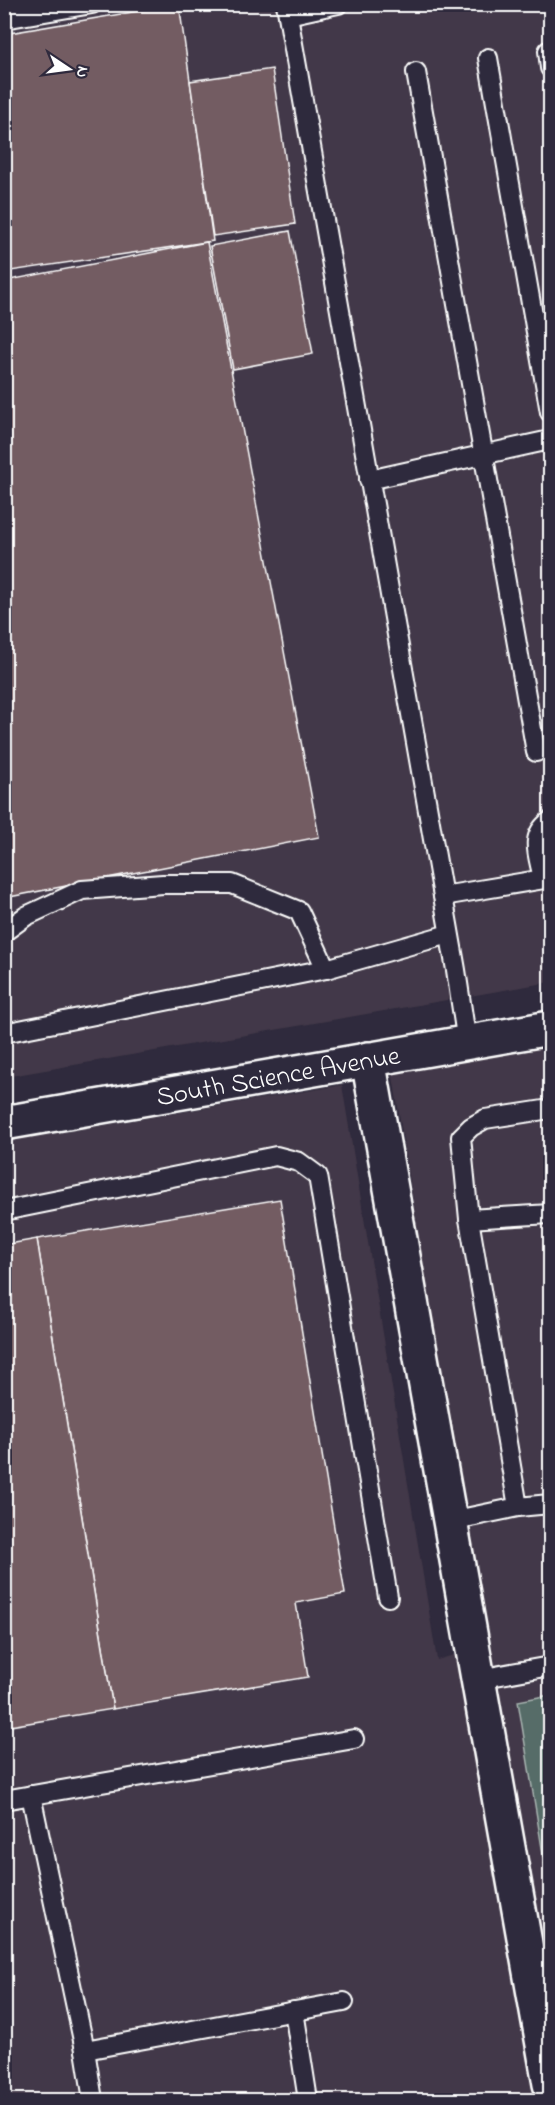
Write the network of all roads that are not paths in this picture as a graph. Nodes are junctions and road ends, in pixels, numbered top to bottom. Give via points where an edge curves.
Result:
1 (92, 4) edge
2 (339, 4) edge
3 (287, 10) edge
4 (4, 19) edge
5 (488, 58) dead end
6 (416, 72) dead end
7 (550, 412) edge
8 (550, 440) edge
9 (483, 455) junction
10 (369, 480) junction
11 (536, 752) dead end
12 (550, 821) edge
13 (547, 879) edge
14 (443, 896) junction
15 (4, 932) edge
16 (449, 934) junction
17 (326, 969) junction
18 (550, 1028) edge
19 (4, 1033) edge
20 (466, 1042) junction
21 (368, 1059) junction
22 (550, 1109) edge
23 (4, 1124) edge
24 (4, 1211) edge
25 (550, 1214) edge
26 (469, 1219) junction
27 (550, 1504) edge
28 (518, 1507) junction
29 (451, 1521) junction
30 (388, 1597) dead end
31 (550, 1666) edge
32 (479, 1679) junction
33 (354, 1738) dead end
34 (31, 1795) junction
35 (4, 1800) edge
36 (344, 2002) dead end
37 (294, 2011) junction
38 (85, 2050) junction
39 (550, 2084) edge
40 (93, 2100) edge
41 (308, 2100) edge

1 - 4 lane
2 - 3 lane
3 - 10 lane
5 - 7 lane
6 - 9 lane
8 - 9 lane
9 - 10 lane
9 - 11 lane
10 - 14 lane
12 - 13 lane via 540,828 536,840
13 - 14 lane
14 - 16 lane
15 - 17 lane via 26,916 82,890 232,884 299,911
16 - 17 lane
16 - 20 lane
17 - 19 lane
18 - 20 street, South Science Avenue
20 - 21 street, South Science Avenue
21 - 23 street, South Science Avenue
21 - 29 street
22 - 26 lane via 485,1119 461,1137
24 - 30 lane via 276,1156 299,1162 318,1176
25 - 26 lane
26 - 28 lane
27 - 28 lane
28 - 29 lane
29 - 32 street
31 - 32 lane
32 - 39 street
33 - 34 lane
34 - 35 lane
34 - 38 lane
36 - 37 lane
37 - 38 lane
37 - 41 lane
38 - 40 lane

